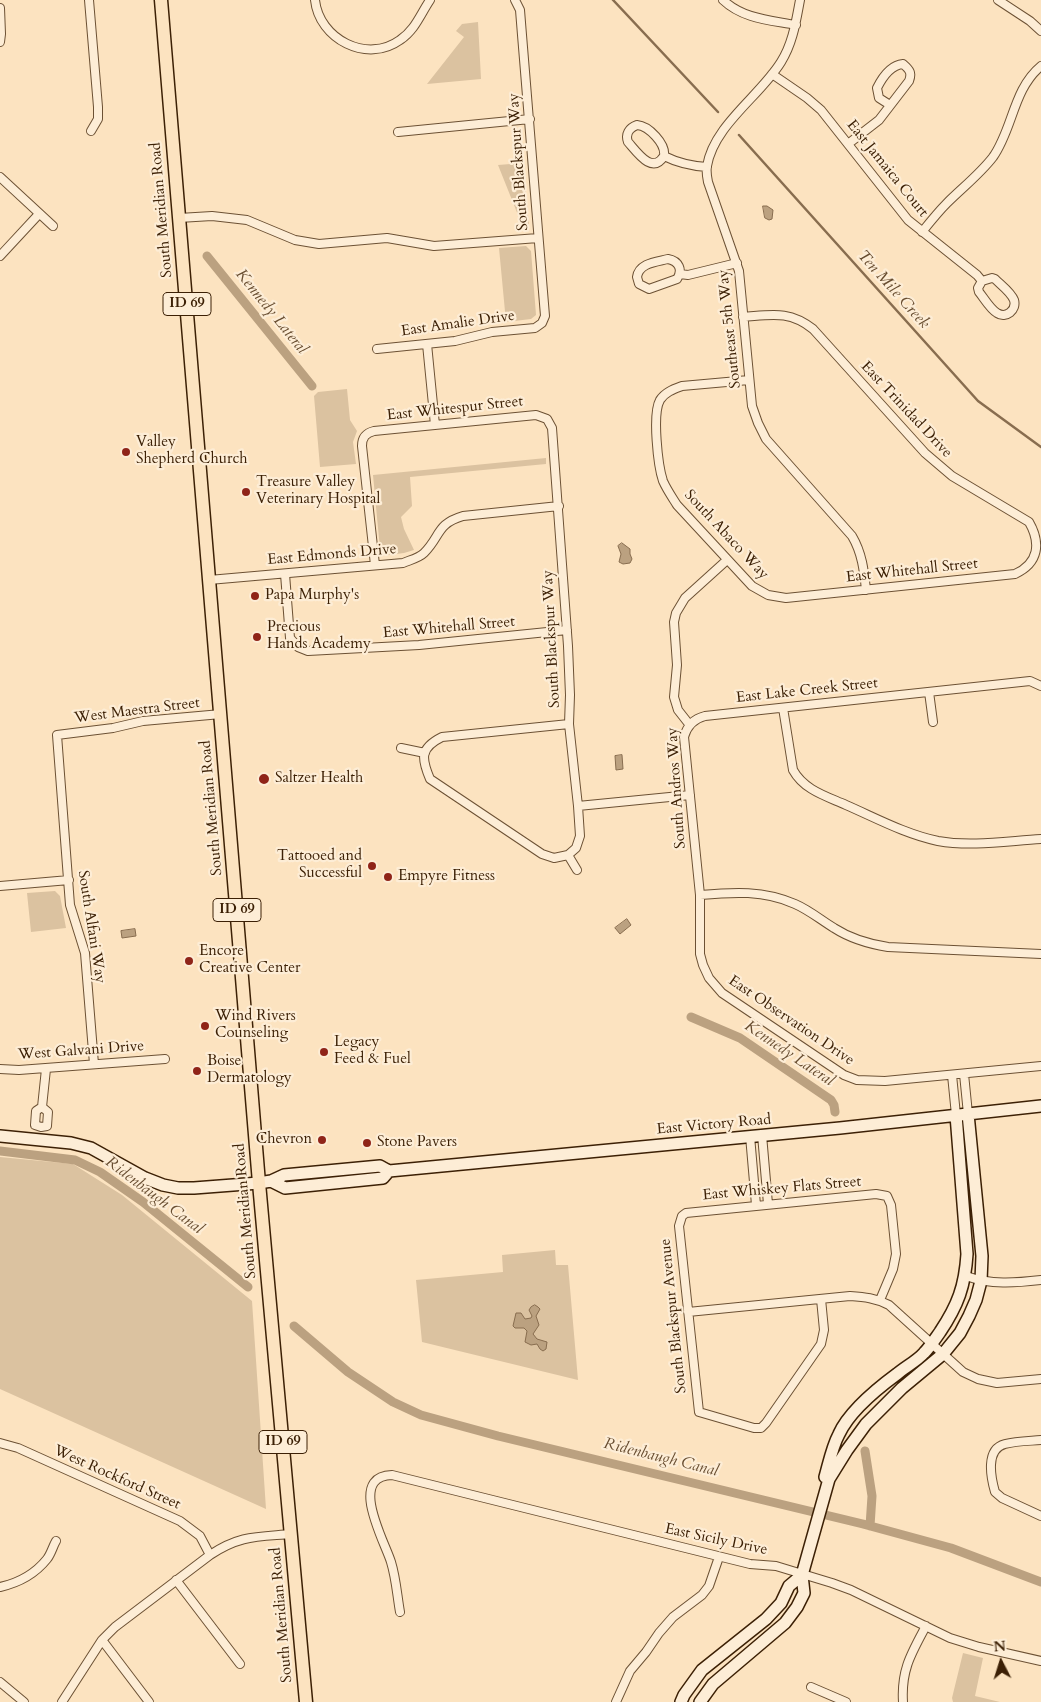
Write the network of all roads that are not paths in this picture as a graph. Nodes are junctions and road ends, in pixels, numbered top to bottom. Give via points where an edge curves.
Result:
1 (89, 0) edge
2 (161, 0) edge
3 (315, 0) edge
4 (430, 0) edge
5 (515, 0) edge
6 (724, 0) edge
7 (800, 0) edge
8 (998, 0) edge
9 (0, 8) edge
10 (796, 25) junction
11 (1041, 31) edge
12 (0, 42) edge
13 (1041, 66) edge
14 (772, 74) junction
15 (890, 106) junction
16 (530, 119) junction
17 (91, 131) dead end
18 (398, 132) dead end
19 (848, 144) junction
20 (664, 156) junction
21 (707, 167) junction
22 (0, 176) edge
23 (39, 214) junction
24 (180, 218) junction
25 (53, 226) dead end
26 (922, 232) junction
27 (538, 238) junction
28 (0, 256) edge
29 (737, 263) junction
30 (680, 274) junction
31 (982, 281) junction
32 (743, 317) junction
33 (542, 323) joint
34 (427, 344) junction
35 (377, 349) dead end
36 (749, 380) junction
37 (547, 418) joint
38 (435, 425) junction
39 (559, 506) junction
40 (1037, 547) joint
41 (727, 560) junction
42 (374, 565) junction
43 (285, 574) junction
44 (209, 580) junction
45 (866, 590) junction
46 (774, 596) joint
47 (567, 630) junction
48 (1041, 686) edge
49 (930, 692) junction
50 (783, 708) junction
51 (221, 714) junction
52 (933, 722) dead end
53 (569, 724) junction
54 (689, 724) junction
55 (57, 735) joint
56 (401, 748) dead end
57 (425, 753) junction
58 (690, 795) junction
59 (578, 806) junction
60 (1041, 840) edge
61 (568, 855) junction
62 (577, 870) dead end
63 (69, 880) junction
64 (0, 886) edge
65 (700, 895) junction
66 (1041, 954) edge
67 (709, 978) joint
68 (165, 1059) dead end
69 (94, 1064) junction
70 (1041, 1066) edge
71 (46, 1068) junction
72 (0, 1069) edge
73 (964, 1074) junction
74 (952, 1075) junction
75 (1041, 1106) edge
76 (968, 1114) junction
77 (956, 1115) junction
78 (41, 1133) junction
79 (0, 1136) edge
80 (756, 1136) junction
81 (265, 1182) junction
82 (768, 1204) junction
83 (756, 1205) junction
84 (682, 1216) joint
85 (966, 1276) junction
86 (1041, 1280) edge
87 (980, 1281) junction
88 (821, 1299) junction
89 (880, 1300) junction
90 (688, 1312) junction
91 (932, 1344) junction
92 (944, 1354) junction
93 (1041, 1379) edge
94 (1041, 1440) edge
95 (0, 1443) edge
96 (822, 1504) junction
97 (1041, 1516) edge
98 (291, 1534) junction
99 (56, 1541) dead end
100 (210, 1554) junction
101 (719, 1556) junction
102 (802, 1575) junction
103 (176, 1580) junction
104 (0, 1587) edge
105 (400, 1612) dead end
106 (926, 1626) junction
107 (102, 1640) junction
108 (1041, 1660) edge
109 (240, 1664) dead end
110 (0, 1682) edge
111 (812, 1687) dead end
112 (24, 1702) edge
113 (62, 1702) edge
114 (149, 1702) edge
115 (306, 1702) edge
116 (616, 1702) edge
117 (681, 1702) edge
118 (700, 1702) edge
119 (846, 1702) edge
120 (903, 1702) edge

1 - 17 street via 98,106 98,119
2 - 24 main road, South Meridian Road / ID 69
3 - 4 street via 318,16 334,36 349,45 374,49 399,42 409,34
5 - 16 street, South Blackspur Way via 520,10
6 - 10 street via 746,15
7 - 10 street
8 - 11 street
9 - 12 street
10 - 14 street via 787,51
13 - 26 street via 1021,92 994,155
14 - 19 street, East Jamaica Court via 814,104
14 - 21 street via 720,136
15 - 15 street via 911,76 903,64 891,69 877,88 880,98
15 - 19 street via 872,126
16 - 18 street
16 - 27 street, South Blackspur Way
19 - 26 street, East Jamaica Court via 902,213
20 - 20 street via 663,146 645,127 637,125 630,129 628,142 644,160 655,164
20 - 21 street via 675,162
21 - 29 street, Southeast 5th Way via 710,189
22 - 23 street
23 - 25 street
23 - 28 street
24 - 27 street via 212,216 247,220 295,240 319,244 387,238 434,246
24 - 44 main road, South Meridian Road / ID 69
26 - 31 street, East Jamaica Court
27 - 33 street, South Blackspur Way via 545,316
29 - 30 street
29 - 32 street, Southeast 5th Way
30 - 30 street via 678,265 668,259 642,266 636,277 639,284 649,289 672,282
31 - 31 street, East Jamaica Court via 995,279 1011,295 1014,306 1010,312 996,313 979,292
32 - 36 street, Southeast 5th Way
32 - 40 street, East Trinidad Drive via 780,314 806,323 938,465 1029,522 1037,538
33 - 34 street, East Amalie Drive via 535,328
34 - 35 street, East Amalie Drive
34 - 38 street
36 - 41 street, South Abaco Way via 682,386 666,394 656,409 659,463 667,490
36 - 45 street, Southeast 5th Way via 752,406 762,432 857,544 863,561
37 - 38 street, East Whitespur Street via 536,415
37 - 39 street, South Blackspur Way via 552,428
38 - 42 street, East Whitespur Street via 374,431 362,440
39 - 42 street, East Edmonds Drive via 463,516 441,528 424,554 403,563
39 - 47 street, South Blackspur Way
40 - 45 street, East Whitehall Street via 1030,564 1016,574
41 - 46 street, South Abaco Way via 752,586
41 - 54 street, South Andros Way via 685,598 676,613 674,697 678,710
42 - 43 street, East Edmonds Drive
43 - 44 street, East Edmonds Drive
43 - 47 street, East Whitehall Street via 290,638 303,650 316,652 419,645
44 - 51 main road, South Meridian Road / ID 69
45 - 46 street, East Whitehall Street via 786,598
47 - 53 street, South Blackspur Way
48 - 49 street, East Lake Creek Street via 1030,681
49 - 50 street, East Lake Creek Street
49 - 52 street
50 - 54 street, East Lake Creek Street via 704,716
50 - 60 street via 791,760 797,777 809,788 925,838 954,843
51 - 55 street, West Maestra Street via 143,721
51 - 81 main road, South Meridian Road / ID 69
53 - 57 street via 442,737 431,743
53 - 59 street, South Blackspur Way
54 - 58 street, South Andros Way via 684,737
55 - 63 street, South Alfani Way
56 - 57 street
57 - 61 street via 424,765 430,779 542,854 554,858
58 - 59 street
58 - 65 street, South Andros Way
59 - 61 street, South Blackspur Way via 580,836 576,848
61 - 62 street
63 - 64 street
63 - 69 street, South Alfani Way via 70,905 84,953
65 - 66 street via 748,892 780,898 808,910 846,935 881,946
65 - 67 street, South Andros Way via 700,954
67 - 74 street, East Observation Drive via 722,993 844,1075 871,1082
68 - 69 street, West Galvani Drive
69 - 71 street, West Galvani Drive
70 - 73 street, East Observation Drive
71 - 72 street, West Galvani Drive
71 - 78 street via 42,1108 48,1112 47,1126
73 - 74 street, East Observation Drive
73 - 76 street
74 - 77 street
75 - 76 street, East Victory Road
76 - 77 street, East Victory Road
76 - 87 street via 982,1256
77 - 80 street, East Victory Road
77 - 85 street
78 - 79 street, East Victory Road
78 - 81 street, East Victory Road via 91,1148 163,1185 194,1188
80 - 81 street, East Victory Road via 389,1171 383,1178 285,1188
80 - 82 street
80 - 83 street
81 - 98 main road, South Meridian Road / ID 69
82 - 83 street, East Whiskey Flats Street
82 - 89 street, East Whiskey Flats Street via 876,1194 886,1196 891,1205 896,1254
83 - 84 street, East Whiskey Flats Street via 692,1211
84 - 90 street, South Blackspur Avenue via 679,1226
85 - 87 street
85 - 91 street via 954,1309
86 - 87 street via 1013,1283
87 - 92 street via 969,1316
88 - 89 street via 850,1296
88 - 90 street
88 - 90 street, South Blackspur Avenue via 824,1330 821,1344 761,1428 699,1412
89 - 91 street
91 - 92 street
91 - 96 street via 860,1405 839,1432 825,1478
92 - 93 street via 963,1372 978,1379 996,1383
92 - 96 street via 902,1388 866,1424 829,1479
94 - 97 street via 1004,1444 994,1452 991,1463 995,1492
95 - 100 street, West Rockford Street via 18,1448 180,1521 200,1536
96 - 102 street
98 - 100 street via 239,1539
98 - 115 main road, South Meridian Road / ID 69
99 - 104 street via 48,1558 29,1576 15,1584
100 - 103 street
101 - 102 street, East Sicily Drive via 750,1564 776,1566
101 - 105 street, East Sicily Drive via 384,1475 372,1486 372,1512 394,1572
101 - 116 street via 709,1586 659,1633 630,1671
102 - 106 street, East Sicily Drive via 851,1590
102 - 117 street via 789,1586 781,1603 766,1619 702,1670
102 - 118 street via 804,1593 798,1607 785,1623 713,1684
103 - 107 street
103 - 109 street
106 - 108 street, East Sicily Drive via 972,1645
106 - 120 street via 905,1670
107 - 113 street
107 - 114 street
110 - 112 street
111 - 119 street

